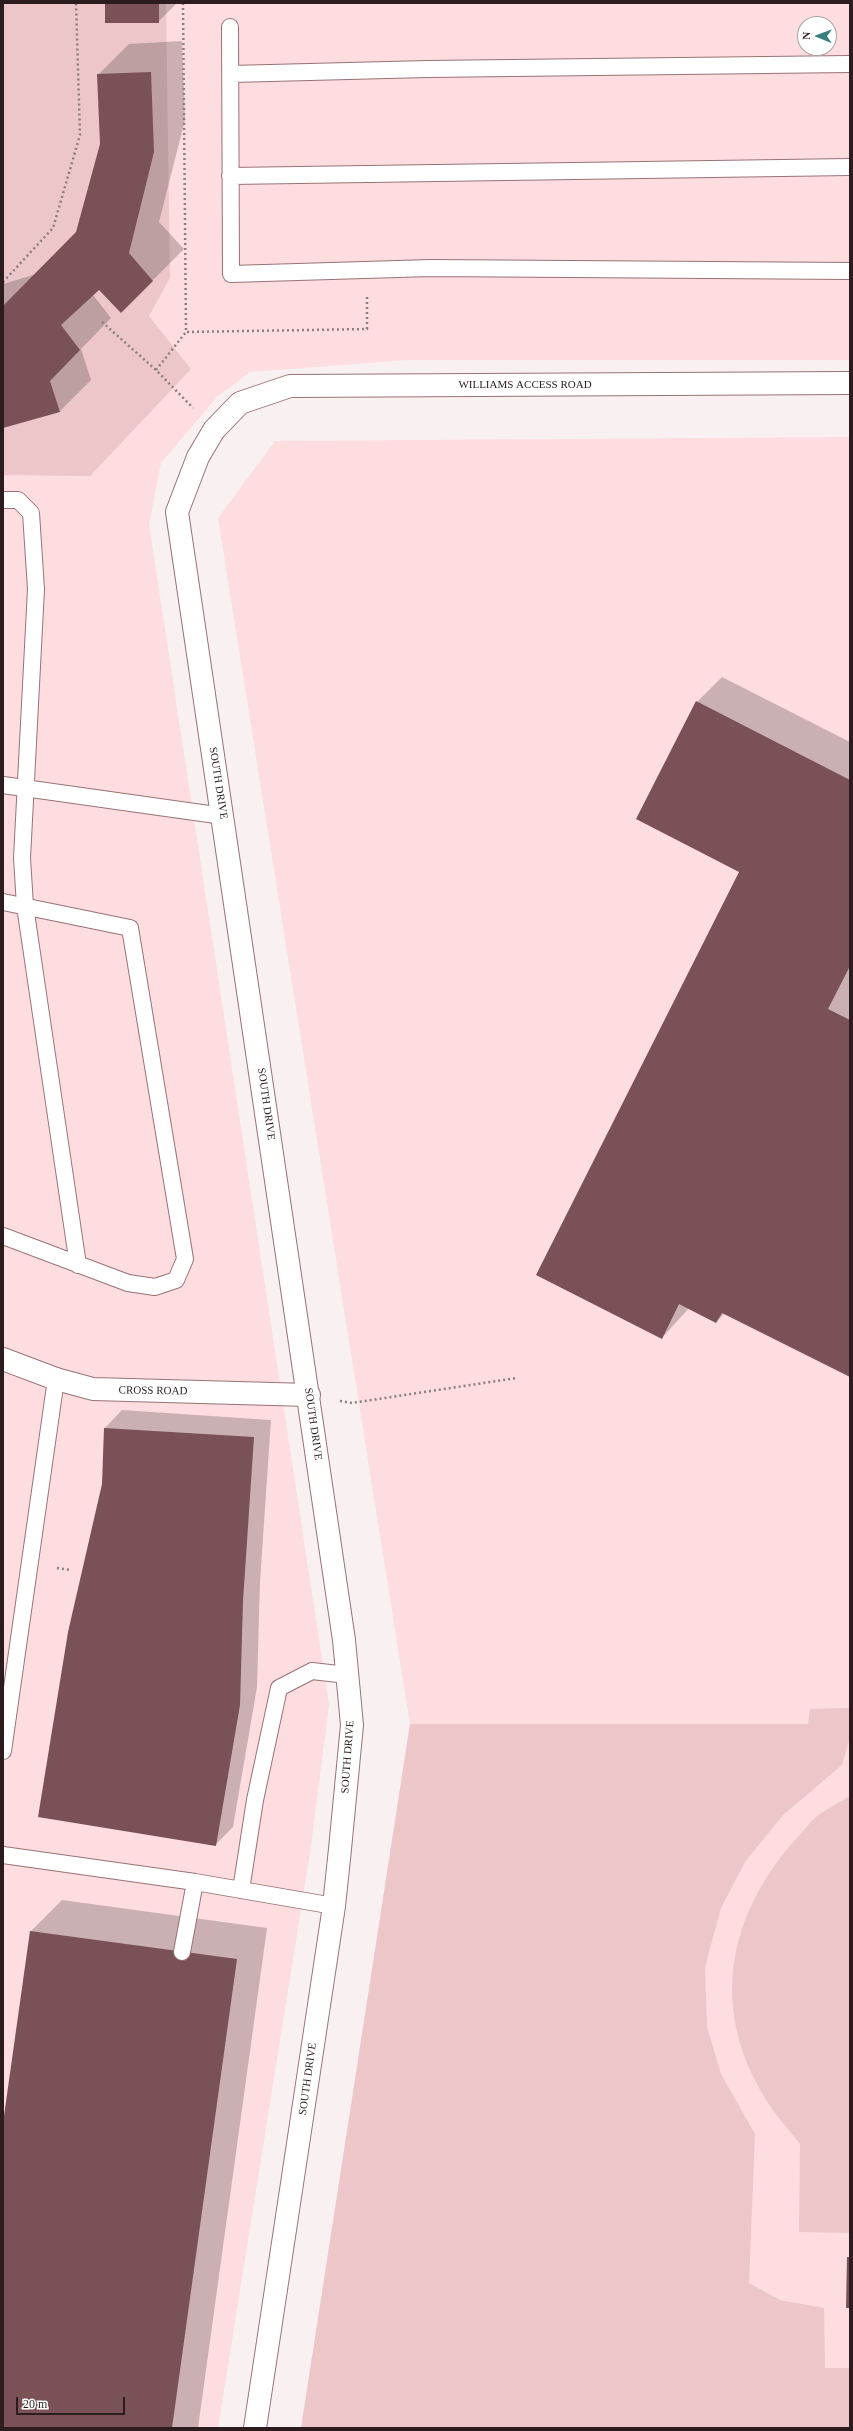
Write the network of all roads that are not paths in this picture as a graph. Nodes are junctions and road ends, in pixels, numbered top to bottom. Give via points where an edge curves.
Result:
1 (230, 27) dead end
2 (850, 64) edge
3 (232, 74) junction
4 (850, 166) edge
5 (230, 176) junction
6 (850, 271) edge
7 (850, 384) edge
8 (214, 430) joint
9 (3, 500) edge
10 (3, 786) edge
11 (26, 789) junction
12 (223, 816) junction
13 (3, 902) edge
14 (25, 906) junction
15 (3, 1236) edge
16 (78, 1265) junction
17 (3, 1359) edge
18 (56, 1379) junction
19 (309, 1394) junction
20 (347, 1675) junction
21 (3, 1751) edge
22 (3, 1855) edge
23 (195, 1882) junction
24 (241, 1890) junction
25 (334, 1906) junction
26 (182, 1952) dead end
27 (255, 2428) edge

1 - 3 lane
2 - 3 lane via 427,68
3 - 5 lane
4 - 5 lane
5 - 6 lane via 231,274 431,268
7 - 8 street, WILLIAMS ACCESS ROAD via 290,386 240,403
8 - 12 street, SOUTH DRIVE via 198,457 177,512
9 - 11 lane via 18,500 31,513 36,589
10 - 11 lane
11 - 12 lane
11 - 14 lane via 22,858
12 - 19 street, SOUTH DRIVE
13 - 14 lane
14 - 16 lane
14 - 16 lane via 130,928 185,1259 176,1280 155,1287 128,1283
15 - 16 lane
17 - 18 street, CROSS ROAD
18 - 19 street, CROSS ROAD via 93,1389
18 - 21 lane
19 - 20 street, SOUTH DRIVE
20 - 24 lane via 312,1671 280,1688 254,1800
20 - 25 street, SOUTH DRIVE via 352,1724
22 - 23 lane
23 - 24 lane
23 - 26 lane
24 - 25 lane
25 - 27 street, SOUTH DRIVE

